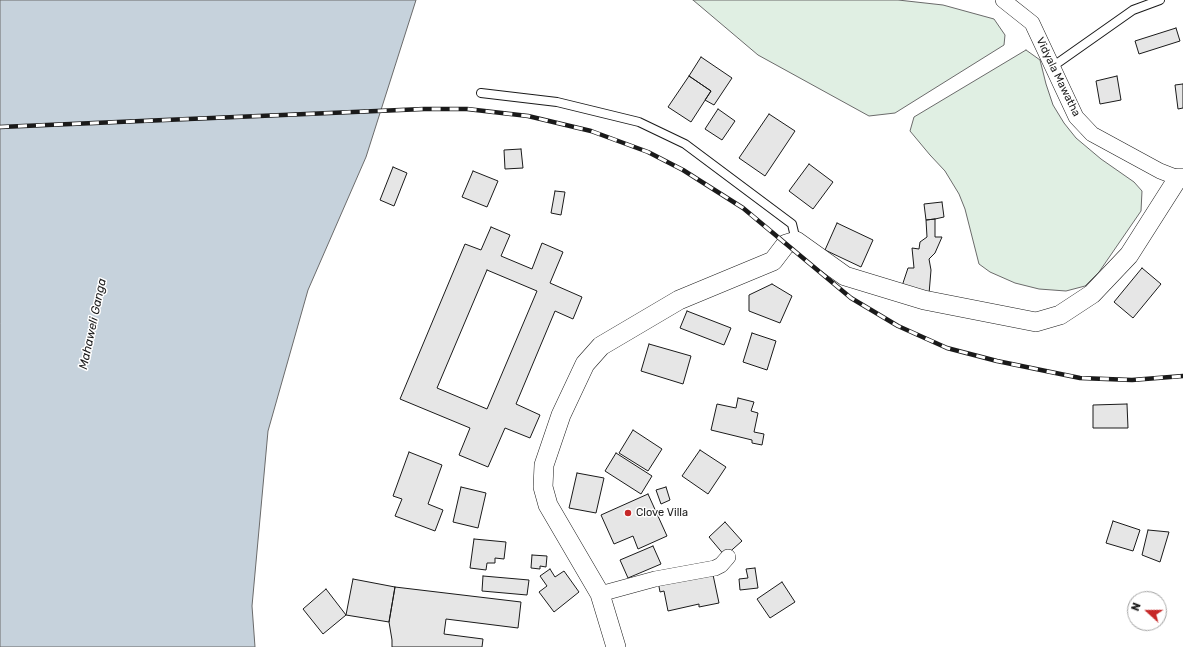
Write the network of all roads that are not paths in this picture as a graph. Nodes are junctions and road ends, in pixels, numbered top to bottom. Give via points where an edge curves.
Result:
1 (1003, 0) edge
2 (1160, 0) edge
3 (1052, 67) junction
4 (481, 93) dead end
5 (1181, 178) edge
6 (796, 241) junction
7 (728, 557) dead end
8 (600, 594) junction
9 (616, 647) edge

1 - 3 street, Vidyala Mawatha via 1032,23
2 - 3 lane via 1133,10
3 - 5 street, Vidyala Mawatha via 1076,117 1092,134 1160,171
4 - 6 lane via 557,102 639,122 685,144 792,224
5 - 6 street via 1129,255 1092,294 1060,315 1036,322 924,300 845,276
6 - 8 street via 786,244 773,261 678,300 600,346 585,364 561,415 544,465 543,487 548,505
7 - 8 street via 721,566 715,568 655,579
8 - 9 street

